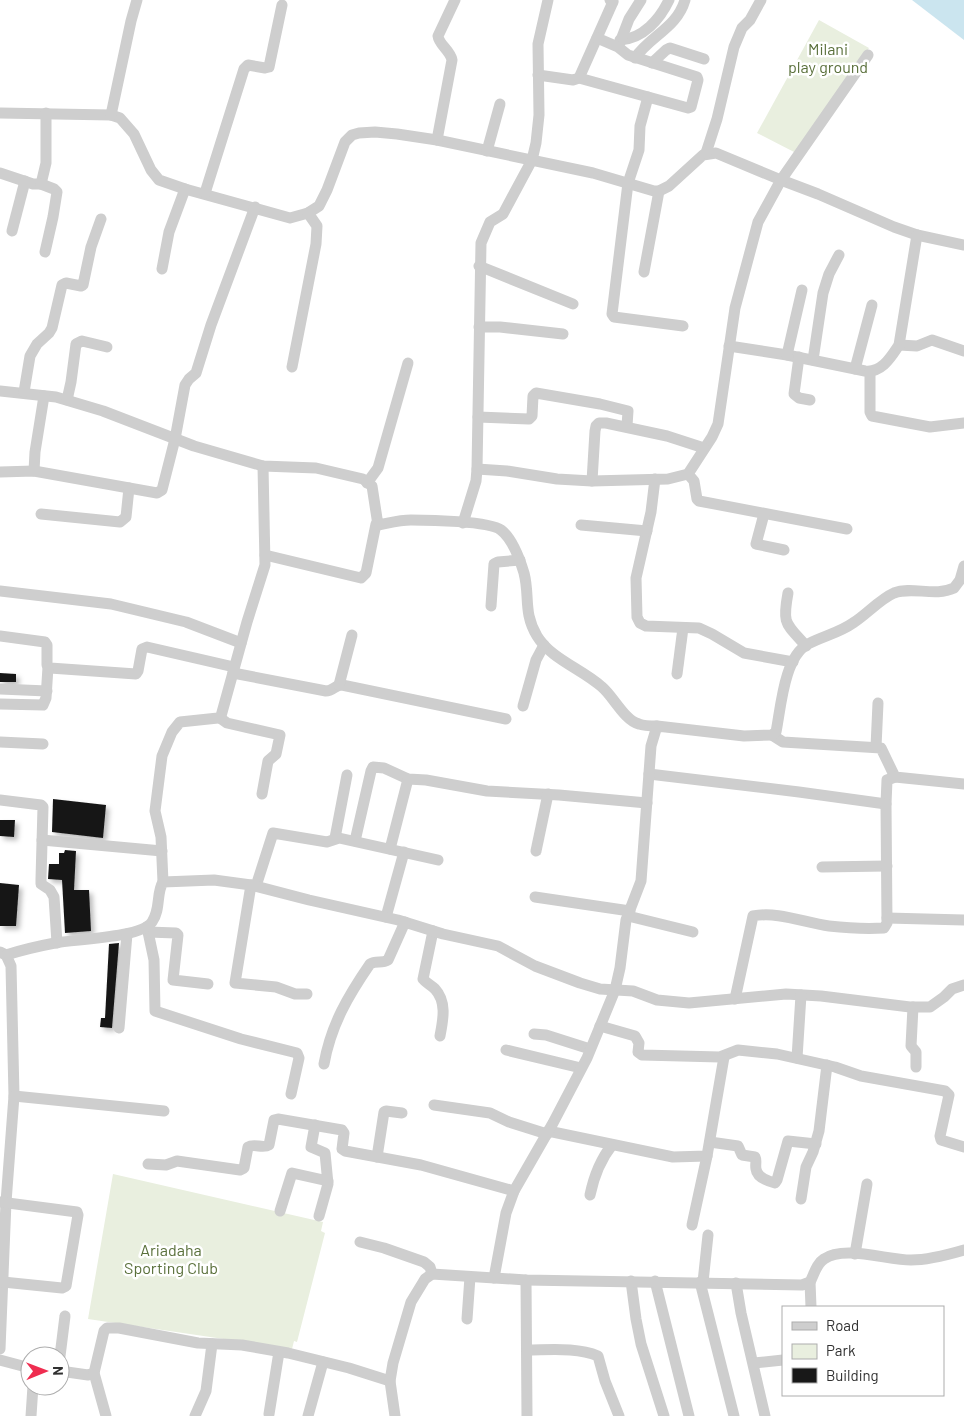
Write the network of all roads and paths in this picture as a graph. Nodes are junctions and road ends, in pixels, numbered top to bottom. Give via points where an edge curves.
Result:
1 (137, 0) edge
2 (455, 0) edge
3 (548, 0) edge
4 (610, 0) edge
5 (641, 0) edge
6 (669, 0) edge
7 (685, 0) edge
8 (761, 0) edge
9 (282, 5) dead end
10 (597, 38) junction
11 (619, 44) junction
12 (868, 55) dead end
13 (635, 58) junction
14 (704, 59) dead end
15 (652, 63) junction
16 (538, 76) junction
17 (579, 78) junction
18 (648, 97) junction
19 (500, 104) dead end
20 (0, 113) edge
21 (46, 113) junction
22 (111, 115) junction
23 (438, 140) junction
24 (487, 151) junction
25 (706, 153) junction
26 (532, 160) junction
27 (0, 173) edge
28 (781, 180) junction
29 (25, 181) junction
30 (41, 184) junction
31 (628, 184) junction
32 (185, 189) junction
33 (659, 191) junction
34 (205, 194) junction
35 (255, 208) junction
36 (308, 213) junction
37 (101, 219) dead end
38 (12, 231) dead end
39 (917, 235) junction
40 (964, 245) edge
41 (45, 252) dead end
42 (839, 254) dead end
43 (479, 266) junction
44 (162, 269) dead end
45 (644, 272) dead end
46 (802, 290) dead end
47 (573, 304) dead end
48 (872, 305) dead end
49 (683, 326) dead end
50 (479, 327) junction
51 (563, 334) dead end
52 (898, 345) junction
53 (729, 346) junction
54 (107, 347) dead end
55 (964, 351) edge
56 (787, 355) junction
57 (799, 357) junction
58 (813, 360) junction
59 (408, 363) dead end
60 (292, 367) dead end
61 (855, 369) junction
62 (870, 372) junction
63 (0, 390) edge
64 (24, 392) junction
65 (44, 396) junction
66 (67, 400) junction
67 (810, 400) dead end
68 (478, 417) junction
69 (964, 423) edge
70 (627, 426) junction
71 (175, 439) junction
72 (704, 448) junction
73 (263, 466) junction
74 (477, 469) junction
75 (34, 471) junction
76 (0, 472) edge
77 (688, 474) junction
78 (655, 479) junction
79 (592, 481) junction
80 (368, 483) junction
81 (129, 488) junction
82 (41, 514) dead end
83 (764, 514) junction
84 (463, 523) junction
85 (376, 524) junction
86 (581, 524) dead end
87 (847, 529) dead end
88 (647, 531) junction
89 (784, 550) dead end
90 (265, 555) junction
91 (520, 560) junction
92 (964, 566) edge
93 (0, 591) edge
94 (788, 593) dead end
95 (491, 606) dead end
96 (683, 628) junction
97 (352, 635) dead end
98 (0, 636) edge
99 (241, 643) junction
100 (544, 645) junction
101 (806, 646) junction
102 (793, 662) junction
103 (48, 667) junction
104 (233, 670) junction
105 (677, 674) dead end
106 (339, 685) junction
107 (0, 689) edge
108 (47, 691) junction
109 (878, 703) dead end
110 (0, 704) edge
111 (523, 706) dead end
112 (220, 718) junction
113 (506, 719) dead end
114 (657, 726) junction
115 (772, 735) junction
116 (0, 742) edge
117 (43, 744) dead end
118 (876, 747) junction
119 (649, 774) junction
120 (347, 775) dead end
121 (895, 777) junction
122 (408, 779) junction
123 (964, 784) edge
124 (262, 794) dead end
125 (548, 794) junction
126 (0, 800) edge
127 (648, 803) junction
128 (886, 804) junction
129 (335, 838) junction
130 (42, 840) junction
131 (355, 841) junction
132 (390, 849) junction
133 (162, 851) junction
134 (536, 851) dead end
135 (404, 852) junction
136 (438, 860) dead end
137 (887, 866) junction
138 (822, 867) dead end
139 (163, 882) junction
140 (253, 885) junction
141 (535, 897) dead end
142 (629, 913) junction
143 (386, 917) junction
144 (887, 918) junction
145 (964, 920) edge
146 (405, 922) junction
147 (148, 930) junction
148 (434, 931) junction
149 (693, 932) dead end
150 (127, 934) junction
151 (57, 943) junction
152 (3, 953) edge
153 (208, 984) dead end
154 (964, 986) edge
155 (615, 990) junction
156 (308, 994) dead end
157 (800, 995) junction
158 (735, 999) junction
159 (913, 1007) junction
160 (600, 1026) junction
161 (118, 1028) dead end
162 (534, 1034) dead end
163 (440, 1036) dead end
164 (590, 1049) junction
165 (506, 1050) dead end
166 (724, 1057) junction
167 (797, 1058) junction
168 (324, 1064) dead end
169 (827, 1065) junction
170 (916, 1067) dead end
171 (581, 1068) junction
172 (291, 1094) dead end
173 (14, 1096) junction
174 (434, 1105) dead end
175 (164, 1111) dead end
176 (402, 1113) dead end
177 (315, 1125) junction
178 (548, 1132) junction
179 (710, 1142) junction
180 (816, 1144) junction
181 (612, 1145) junction
182 (964, 1147) edge
183 (707, 1156) junction
184 (377, 1157) junction
185 (148, 1164) dead end
186 (328, 1181) junction
187 (867, 1184) dead end
188 (514, 1191) junction
189 (590, 1194) dead end
190 (800, 1199) dead end
191 (3, 1202) edge
192 (280, 1212) dead end
193 (319, 1216) dead end
194 (692, 1225) dead end
195 (708, 1235) dead end
196 (360, 1242) dead end
197 (964, 1250) edge
198 (855, 1254) junction
199 (432, 1274) junction
200 (470, 1277) junction
201 (494, 1278) junction
202 (526, 1280) junction
203 (631, 1281) junction
204 (655, 1281) junction
205 (4, 1282) junction
206 (702, 1282) junction
207 (736, 1282) junction
208 (810, 1282) junction
209 (811, 1306) edge
210 (65, 1316) dead end
211 (467, 1319) dead end
212 (212, 1344) junction
213 (61, 1346) edge
214 (0, 1349) edge
215 (527, 1350) junction
216 (278, 1352) junction
217 (0, 1360) edge
218 (782, 1360) edge
219 (323, 1362) junction
220 (754, 1363) junction
221 (20, 1365) edge
222 (70, 1372) edge
223 (94, 1372) junction
224 (390, 1380) junction
225 (32, 1396) edge
226 (269, 1414) dead end
227 (31, 1416) edge
228 (106, 1416) edge
229 (195, 1416) edge
230 (308, 1416) edge
231 (395, 1416) edge
232 (527, 1416) edge
233 (619, 1416) edge
234 (664, 1416) edge
235 (689, 1416) edge
236 (734, 1416) edge
237 (765, 1416) edge

1 - 22 street
2 - 23 street via 438,36 452,60
3 - 16 street via 538,37
4 - 10 street via 612,4
5 - 11 street
6 - 11 street via 660,16 641,33
7 - 13 street via 671,24 646,44
8 - 25 street via 742,28 734,47
9 - 34 street via 269,67 248,65 244,68
10 - 11 street
10 - 17 street
11 - 13 street via 625,54
12 - 28 street
13 - 15 street
14 - 15 street via 670,48
15 - 18 street via 698,80 690,108
16 - 17 street
16 - 26 street via 538,128
17 - 18 street
18 - 31 street via 640,126 639,150
19 - 24 street
20 - 21 street
21 - 22 street
21 - 30 street via 46,163
22 - 32 street via 120,118 134,134 159,180
23 - 24 street
23 - 36 street via 382,132 352,135 345,142 322,201
24 - 26 street
25 - 28 street via 720,154
25 - 33 street
26 - 31 street
26 - 43 street via 503,214 490,222 481,240
27 - 29 street
28 - 39 street
28 - 53 street via 754,233
29 - 30 street
29 - 38 street
30 - 41 street via 57,192
31 - 33 street
31 - 49 street via 612,316
32 - 34 street
32 - 44 street via 169,232
33 - 45 street
34 - 35 street
35 - 36 street via 290,218
35 - 71 street via 196,373 186,385
36 - 60 street via 317,226 316,244
37 - 64 street via 83,285 62,285 52,328 32,349
39 - 40 street
39 - 52 street
42 - 58 street via 823,293
43 - 47 street
43 - 50 street
46 - 56 street
48 - 61 street
50 - 51 street
50 - 68 street
52 - 55 street via 917,346 932,340
52 - 62 street via 883,366
53 - 56 street
53 - 72 street via 721,415
54 - 66 street via 82,341 76,344
56 - 57 street
57 - 58 street
57 - 67 street via 794,394
58 - 61 street
59 - 80 street via 378,468
61 - 62 street
62 - 69 street via 872,416 930,427
63 - 64 street
64 - 65 street
65 - 66 street
65 - 75 street
66 - 71 street
68 - 70 street via 529,419 536,393 628,411
68 - 74 street
70 - 72 street
70 - 79 street via 597,425
71 - 73 street
71 - 81 street via 162,490 157,493
72 - 77 street
73 - 80 street via 316,468
73 - 90 street
74 - 79 street
74 - 84 street
75 - 76 street
75 - 81 street
77 - 78 street
77 - 83 street via 694,481 698,501
78 - 79 street
78 - 88 street
80 - 85 street via 372,486
81 - 82 street via 126,517 120,522
83 - 87 street
83 - 89 street via 756,544
84 - 85 street via 410,520
84 - 91 street via 500,529
85 - 90 street via 366,573 361,578
86 - 88 street
88 - 96 street via 636,578 637,619 646,626
90 - 99 street via 265,566
91 - 95 street via 494,564
91 - 100 street via 528,616
92 - 101 street via 954,588 892,594 835,634
93 - 99 street via 110,604 186,622
94 - 101 street via 785,619
96 - 102 street via 707,631 744,653
96 - 105 street
97 - 106 street
98 - 103 street via 45,642
99 - 104 street
100 - 111 street via 536,660
100 - 114 street via 590,676 633,722
101 - 102 street
102 - 115 street via 776,732
103 - 104 street via 133,674 138,671 142,649 147,647
103 - 108 street
104 - 106 street via 326,691
104 - 112 street
106 - 113 street
107 - 108 street
108 - 110 street via 43,705
109 - 118 street
112 - 124 street via 227,723 280,735 276,754 269,759
112 - 133 street via 180,722 172,732 162,756 155,812
114 - 115 street via 744,736
114 - 119 street via 651,746
115 - 118 street via 783,742
116 - 117 street
118 - 121 street via 884,752
119 - 127 street
119 - 128 street
120 - 129 street
121 - 123 street
121 - 128 street via 886,780
122 - 125 street via 487,791
122 - 131 street via 384,768 372,768
122 - 132 street
125 - 127 street
125 - 134 street
126 - 130 street via 42,806
127 - 142 street via 641,881
128 - 137 street
129 - 131 street
129 - 140 street via 327,842 273,833
130 - 133 street
130 - 151 street via 41,884 54,897
131 - 132 street
132 - 135 street
133 - 139 street
135 - 136 street
135 - 143 street
137 - 138 street
137 - 144 street
139 - 140 street via 214,880
139 - 147 street via 157,911
140 - 143 street
140 - 156 street via 236,983
141 - 142 street
142 - 149 street
142 - 155 street
143 - 146 street
144 - 145 street
144 - 158 street via 884,928 872,929 829,926 772,915 753,916
146 - 148 street
146 - 168 street via 388,960 370,964 343,1005
147 - 150 street
147 - 153 street via 178,935 173,980
147 - 172 street via 154,960 155,1012 297,1053 299,1058
148 - 155 street via 498,946 541,969 589,986
148 - 163 street via 423,979 437,992 443,1006
150 - 151 street
150 - 161 street
151 - 152 street
152 - 173 street via 10,966
154 - 159 street via 952,989 930,1007
155 - 158 street via 633,991 657,1000 689,1003
155 - 160 street
157 - 158 street
157 - 159 street
157 - 167 street
159 - 170 street via 911,1046 916,1052
160 - 164 street
160 - 166 street via 635,1036 642,1056
162 - 164 street
164 - 171 street
165 - 171 street
166 - 167 street via 738,1050
166 - 179 street
167 - 169 street
169 - 180 street
169 - 182 street via 861,1076 948,1093 941,1140
171 - 178 street
173 - 175 street
173 - 191 street
174 - 178 street via 490,1113 509,1122
176 - 184 street via 384,1112
177 - 184 street via 342,1130 342,1150
177 - 185 street via 276,1119 269,1145 248,1147 244,1168 240,1170 177,1161 166,1165
177 - 186 street via 311,1147 325,1153
178 - 181 street
178 - 188 street
179 - 180 street via 738,1146 742,1155 755,1157 759,1176 775,1183 788,1141
179 - 183 street
180 - 190 street via 806,1167
181 - 183 street via 673,1157
181 - 189 street via 598,1168
183 - 194 street
184 - 188 street via 445,1170
186 - 192 street via 292,1173
186 - 193 street
187 - 198 street
188 - 201 street via 506,1213
191 - 205 street
191 - 205 street via 77,1212 78,1215 66,1286
195 - 206 street
196 - 199 street via 424,1262
197 - 198 street via 911,1260
198 - 208 street via 837,1254 823,1259
199 - 200 street
199 - 224 street via 425,1279 411,1302
200 - 201 street
200 - 211 street
201 - 202 street
202 - 203 street
202 - 215 street
203 - 204 street
203 - 234 street via 641,1344
204 - 206 street
204 - 235 street
205 - 214 street
206 - 207 street
206 - 236 street
207 - 208 street
207 - 220 street
208 - 209 street
210 - 213 street
212 - 216 street via 242,1345
212 - 223 street via 107,1328
212 - 229 street via 206,1391
215 - 232 street
215 - 233 street via 576,1351 598,1356
216 - 219 street
216 - 226 street
217 - 221 street
218 - 220 street
219 - 224 street
219 - 230 street
220 - 237 street
222 - 223 street via 88,1375
223 - 228 street
224 - 231 street
225 - 227 street

